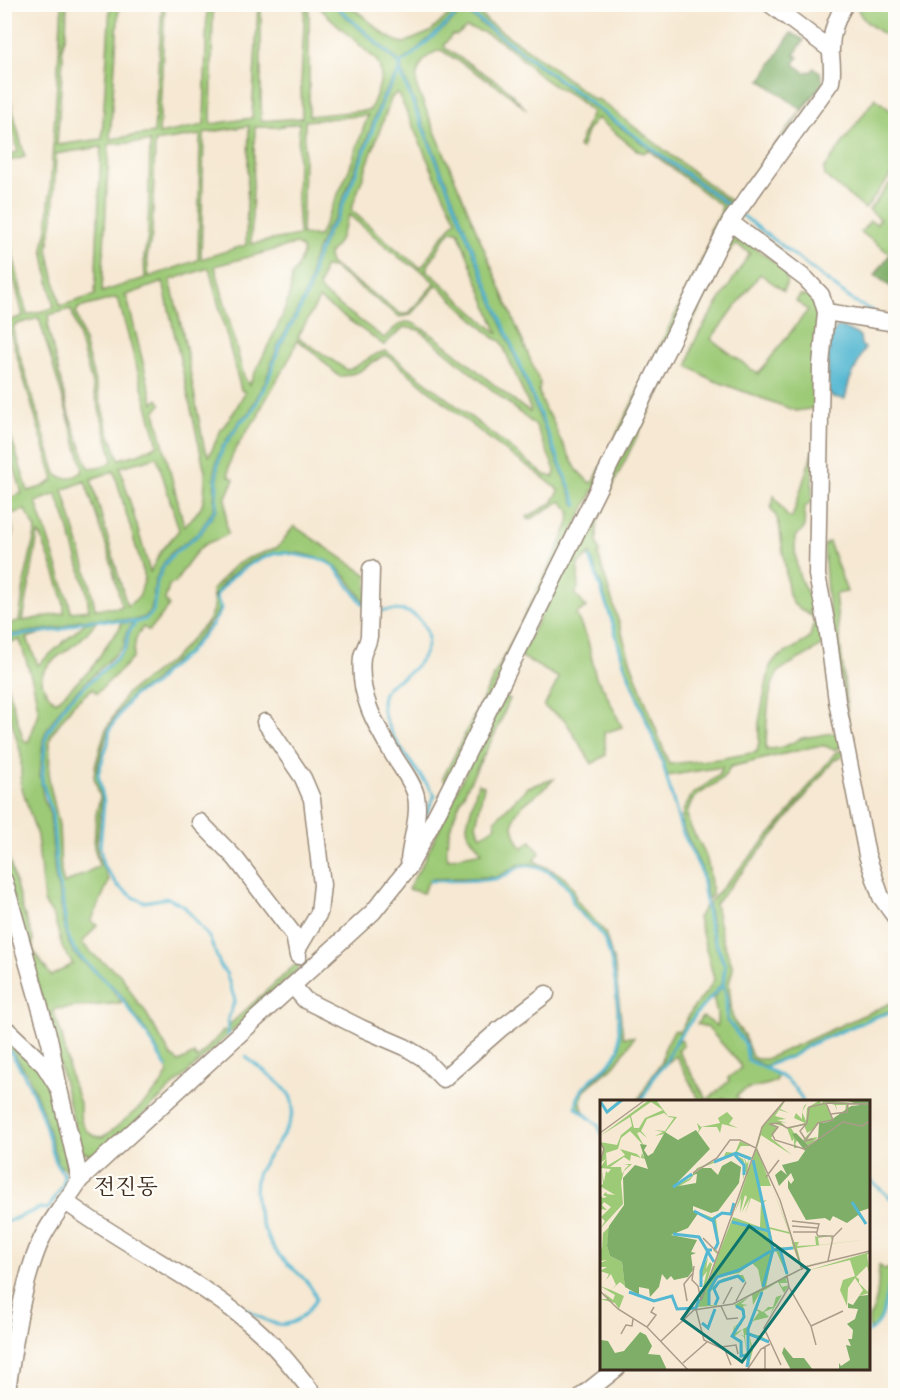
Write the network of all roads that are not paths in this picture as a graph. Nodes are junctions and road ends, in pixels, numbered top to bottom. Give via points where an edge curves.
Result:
1 (770, 4) edge
2 (845, 4) edge
3 (831, 50) junction
4 (730, 222) junction
5 (826, 312) junction
6 (896, 323) edge
7 (371, 569) dead end
8 (265, 722) dead end
9 (200, 822) dead end
10 (409, 867) junction
11 (4, 880) edge
12 (896, 918) edge
13 (297, 950) junction
14 (306, 974) junction
15 (292, 986) junction
16 (546, 994) dead end
17 (4, 1027) edge
18 (59, 1089) junction
19 (80, 1180) junction
20 (66, 1202) junction
21 (614, 1370) edge
22 (6, 1395) edge
23 (315, 1395) edge
24 (583, 1395) edge

1 - 3 street
2 - 3 street via 834,25
3 - 4 street via 831,82
4 - 5 street via 806,279 821,296
4 - 10 street
5 - 6 street
5 - 12 street via 821,365 817,575 867,855 881,897
7 - 10 street via 368,646 362,653 363,688 377,726 416,797
8 - 13 street via 303,778 312,799 322,885 319,913
9 - 13 street via 236,859 294,935
10 - 14 street via 373,912
11 - 18 street via 50,1042
13 - 14 street
14 - 15 street
15 - 16 street via 305,1000 423,1058 443,1079
15 - 19 street
17 - 18 street via 44,1065
18 - 19 street
19 - 20 street
20 - 22 street via 49,1225 29,1275
20 - 23 street via 236,1312 275,1347
21 - 24 street

